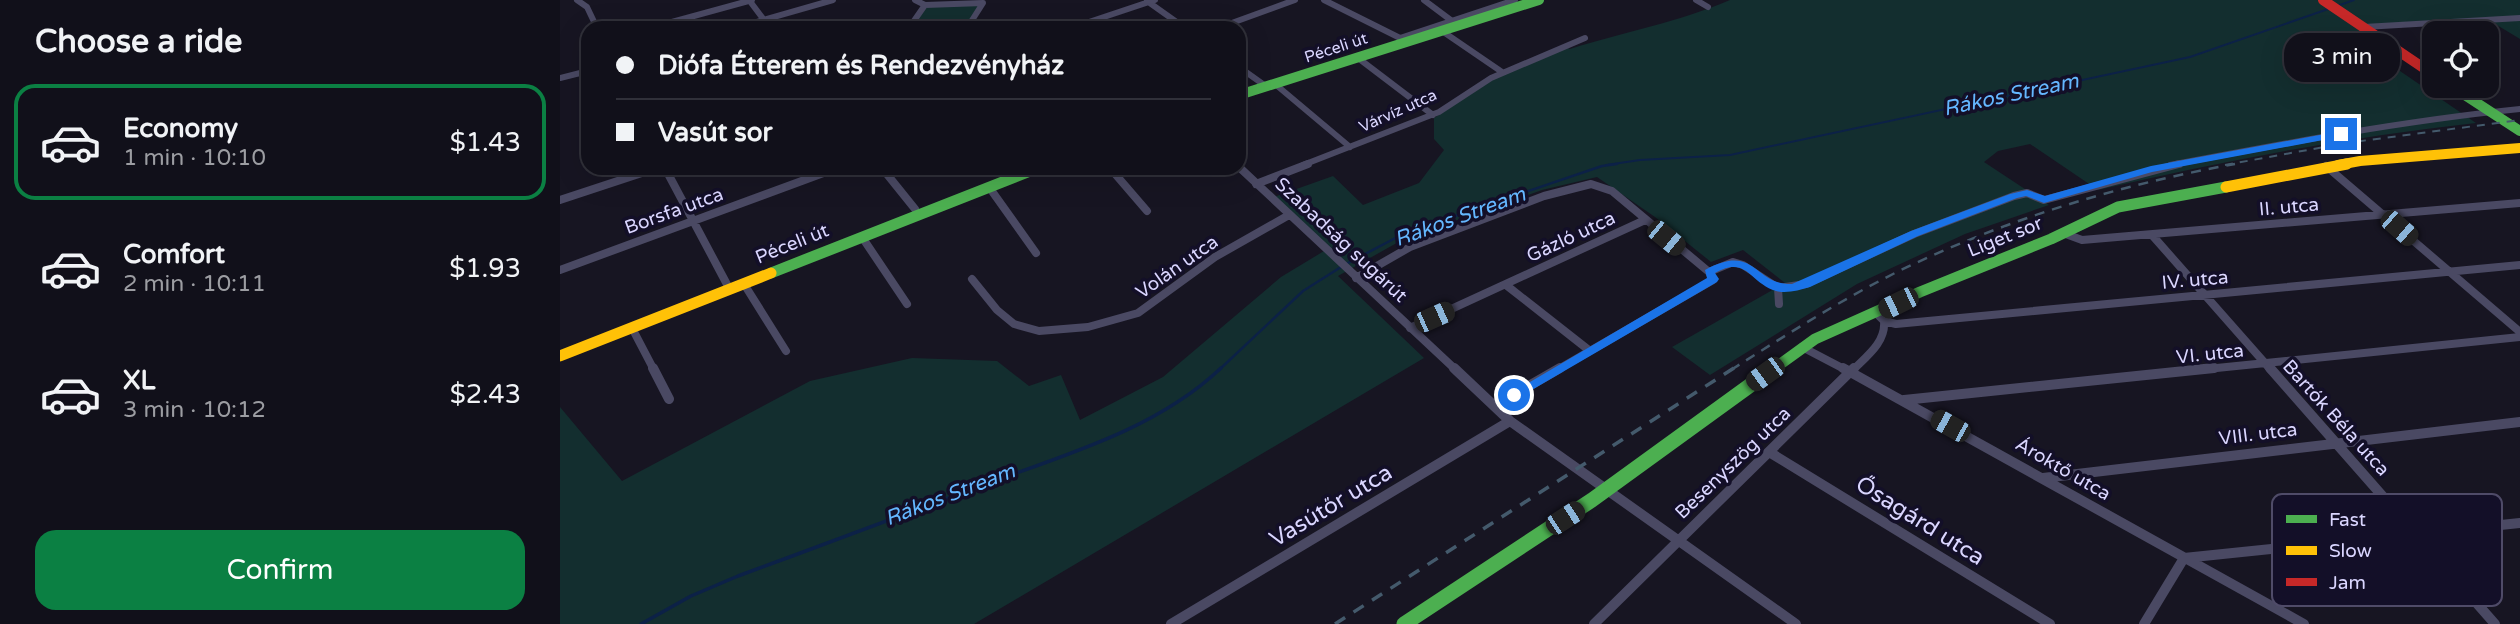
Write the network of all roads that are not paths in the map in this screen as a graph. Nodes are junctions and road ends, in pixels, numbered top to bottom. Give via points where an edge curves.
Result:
1 (577, 0) edge
2 (750, 0) edge
3 (832, 0) edge
4 (915, 0) edge
5 (1295, 0) edge
6 (1324, 0) edge
7 (1424, 0) edge
8 (1515, 0) edge
9 (1696, 0) edge
10 (1150, 1) edge
11 (1531, 1) edge
12 (986, 2) edge
13 (2329, 4) edge
14 (925, 5) junction
15 (1708, 7) dead end
16 (2520, 18) edge
17 (764, 20) junction
18 (594, 21) edge
19 (675, 21) edge
20 (760, 21) edge
21 (913, 21) edge
22 (975, 21) edge
23 (1091, 21) edge
24 (1176, 21) edge
25 (1237, 21) edge
26 (1452, 21) junction
27 (2364, 27) junction
28 (1442, 31) junction
29 (1585, 38) dead end
30 (1404, 40) junction
31 (1358, 58) junction
32 (2422, 67) edge
33 (1246, 70) edge
34 (1502, 72) junction
35 (581, 73) edge
36 (560, 78) edge
37 (1271, 85) junction
38 (1246, 94) edge
39 (2469, 98) edge
40 (2520, 109) edge
41 (2490, 112) junction
42 (1433, 115) junction
43 (2520, 131) edge
44 (1350, 147) junction
45 (2520, 148) edge
46 (2326, 166) junction
47 (1246, 174) edge
48 (636, 175) edge
49 (669, 175) edge
50 (818, 175) edge
51 (888, 175) edge
52 (1020, 175) edge
53 (1116, 175) edge
54 (1256, 184) junction
55 (989, 187) junction
56 (560, 200) edge
57 (2520, 203) edge
58 (915, 209) dead end
59 (1147, 211) dead end
60 (2382, 214) junction
61 (1289, 215) junction
62 (1645, 220) junction
63 (694, 221) junction
64 (2063, 233) junction
65 (2152, 235) junction
66 (862, 237) junction
67 (1037, 253) dead end
68 (2520, 265) edge
69 (560, 270) edge
70 (2448, 271) junction
71 (1354, 276) junction
72 (1711, 276) junction
73 (972, 279) dead end
74 (744, 284) junction
75 (1506, 285) junction
76 (1778, 288) junction
77 (730, 290) junction
78 (2204, 296) junction
79 (907, 304) dead end
80 (1779, 304) dead end
81 (1880, 317) junction
82 (632, 328) junction
83 (1410, 328) junction
84 (2520, 335) edge
85 (1802, 347) junction
86 (786, 351) dead end
87 (1590, 351) junction
88 (560, 356) edge
89 (2264, 364) junction
90 (1850, 372) junction
91 (669, 398) dead end
92 (1904, 400) junction
93 (1494, 406) junction
94 (1510, 421) junction
95 (2520, 422) edge
96 (2334, 443) junction
97 (1769, 452) junction
98 (2043, 478) junction
99 (1607, 490) junction
100 (2380, 494) edge
101 (2520, 523) edge
102 (2502, 525) edge
103 (1678, 541) junction
104 (2272, 549) edge
105 (2183, 558) junction
106 (2479, 606) edge
107 (1171, 624) edge
108 (1404, 624) edge
109 (1594, 624) edge
110 (1796, 624) edge
111 (2050, 624) edge
112 (2144, 624) edge
113 (2304, 624) edge
114 (2495, 624) edge

1 - 18 street
2 - 17 street
2 - 19 street
3 - 17 street
4 - 14 street
5 - 25 street
6 - 30 street
7 - 26 street
8 - 26 street
9 - 15 street
10 - 23 street
10 - 24 street
11 - 28 street, Péceli út
12 - 14 street
12 - 22 street
13 - 27 street
14 - 21 street
16 - 27 street
17 - 20 street
26 - 30 street
27 - 32 street
28 - 30 street, Péceli út
28 - 34 street
29 - 34 street, Várvíz utca
30 - 31 street, Péceli út
31 - 37 street, Péceli út
31 - 42 street
33 - 37 street
34 - 42 street, Várvíz utca
35 - 36 street
37 - 38 street, Péceli út
37 - 44 street
39 - 41 street
40 - 41 street
41 - 43 street
41 - 76 street via 2316,137 2151,169 2044,200 2027,193 2014,196 1914,233 1806,284
42 - 44 street, Várvíz utca
44 - 54 street, Várvíz utca
45 - 46 street, Liget sor
46 - 60 street
46 - 64 street, Liget sor via 2119,206
47 - 54 street, Szabadság sugárút
48 - 56 street
49 - 63 street
50 - 63 street, Borsfa utca
51 - 58 street
52 - 55 street, Péceli út
53 - 59 street
54 - 61 street, Szabadság sugárút
55 - 66 street, Péceli út
55 - 67 street
57 - 60 street, II. utca
60 - 65 street, II. utca
60 - 70 street
61 - 71 street, Szabadság sugárút
61 - 73 street, Volán utca via 1215,257 1138,313 1088,327 1039,331 1014,324
62 - 71 street, Gázló utca via 1612,191 1591,184 1544,195 1410,247
62 - 72 street
62 - 75 street, Gázló utca
63 - 69 street, Borsfa utca
63 - 77 street
64 - 65 street, II. utca via 2082,240
64 - 81 street, Liget sor via 1920,292
65 - 78 street, Bartók Béla utca
66 - 74 street, Péceli út
66 - 79 street
68 - 70 street, IV. utca
70 - 78 street, IV. utca
70 - 84 street
71 - 83 street, Szabadság sugárút
72 - 76 street via 1733,262
72 - 87 street
74 - 77 street, Péceli út
74 - 86 street
75 - 83 street, Gázló utca
75 - 87 street
76 - 80 street
77 - 82 street, Péceli út
78 - 81 street, IV. utca via 1896,324
78 - 89 street, Bartók Béla utca
81 - 85 street, Liget sor
81 - 90 street, Besenyszög utca via 1885,332
82 - 88 street, Péceli út
82 - 91 street
83 - 93 street, Szabadság sugárút
84 - 89 street, VI. utca
85 - 90 street, Ároktő utca
85 - 99 street, Liget sor
87 - 93 street
89 - 92 street, VI. utca
89 - 96 street, Bartók Béla utca
90 - 92 street, Ároktő utca
90 - 97 street, Besenyszög utca
92 - 98 street, Ároktő utca
93 - 94 street, Szabadság sugárút
94 - 99 street, Szabadság sugárút
94 - 107 street, Vasútőr utca
95 - 96 street, VIII. utca
96 - 98 street, VIII. utca
96 - 100 street, Bartók Béla utca
97 - 103 street, Besenyszög utca
97 - 111 street, Ősagárd utca
98 - 105 street, Ároktő utca
99 - 103 street, Szabadság sugárút
99 - 108 street, Liget sor
101 - 102 street
103 - 109 street, Besenyszög utca
103 - 110 street, Szabadság sugárút
104 - 105 street
105 - 112 street
105 - 113 street, Ároktő utca
106 - 114 street, Bartók Béla utca

